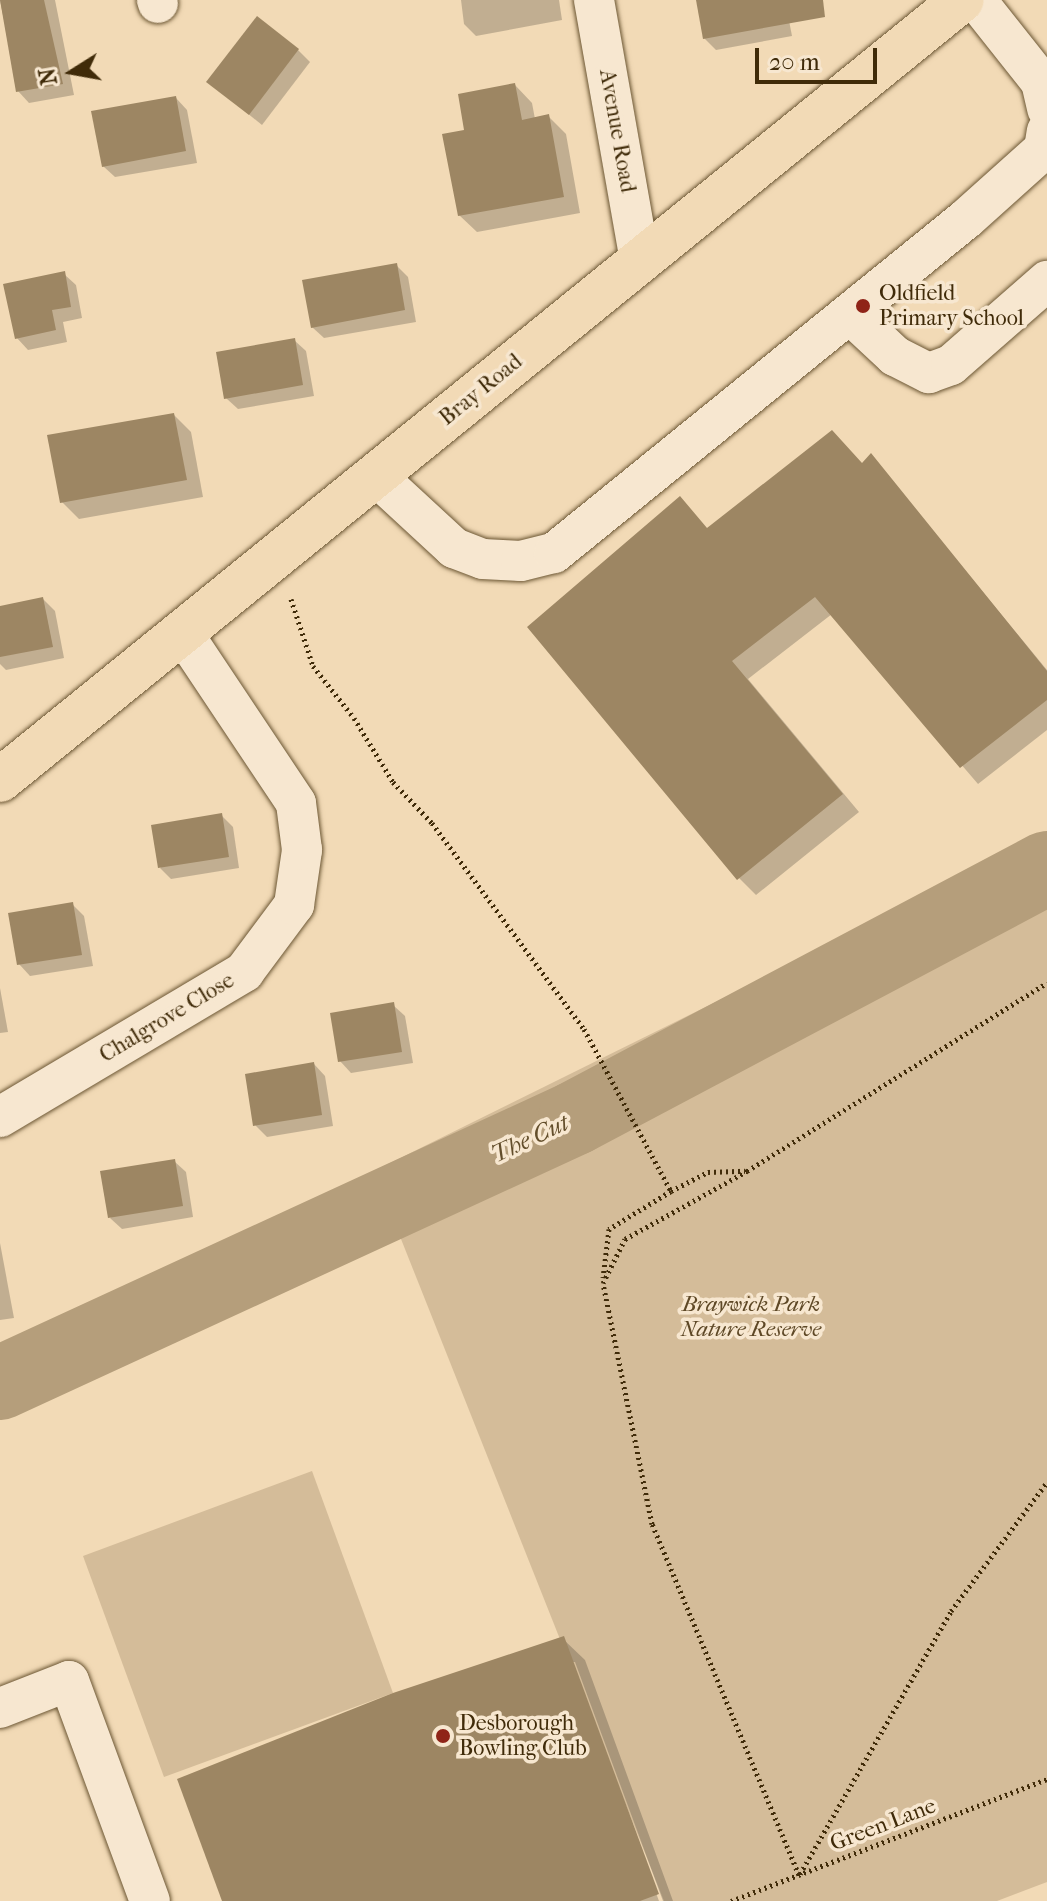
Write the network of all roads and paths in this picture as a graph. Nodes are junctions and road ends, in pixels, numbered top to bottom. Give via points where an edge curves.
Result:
1 (594, 0) edge
2 (962, 0) edge
3 (976, 0) edge
4 (1047, 131) edge
5 (640, 261) junction
6 (1047, 281) edge
7 (850, 314) junction
8 (375, 475) junction
9 (276, 555) junction
10 (182, 632) junction
11 (0, 780) edge
12 (1047, 983) edge
13 (0, 1117) edge
14 (747, 1171) junction
15 (671, 1191) junction
16 (603, 1283) junction
17 (1047, 1482) edge
18 (0, 1708) edge
19 (1047, 1779) edge
20 (799, 1875) junction
21 (150, 1901) edge
22 (731, 1901) edge

1 - 5 street, Avenue Road
2 - 5 main road, Bray Road
3 - 4 street via 1041,82
4 - 7 street via 1044,149
5 - 8 main road, Bray Road
6 - 7 street via 951,365 929,373 895,356
7 - 8 street via 554,553 521,561 483,559 454,548
8 - 9 main road, Bray Road
9 - 10 main road, Bray Road
9 - 15 path via 313,666 354,718 393,782 432,823 584,1029
10 - 11 main road, Bray Road
10 - 13 street, Chalgrove Close via 296,803 302,850 294,905 244,972
12 - 14 path
14 - 15 path via 708,1172
14 - 16 path via 625,1239
15 - 16 path via 609,1229
16 - 20 path via 652,1524
17 - 20 path via 951,1611
18 - 21 street via 69,1681
19 - 20 path, Green Lane
20 - 22 path, Green Lane

